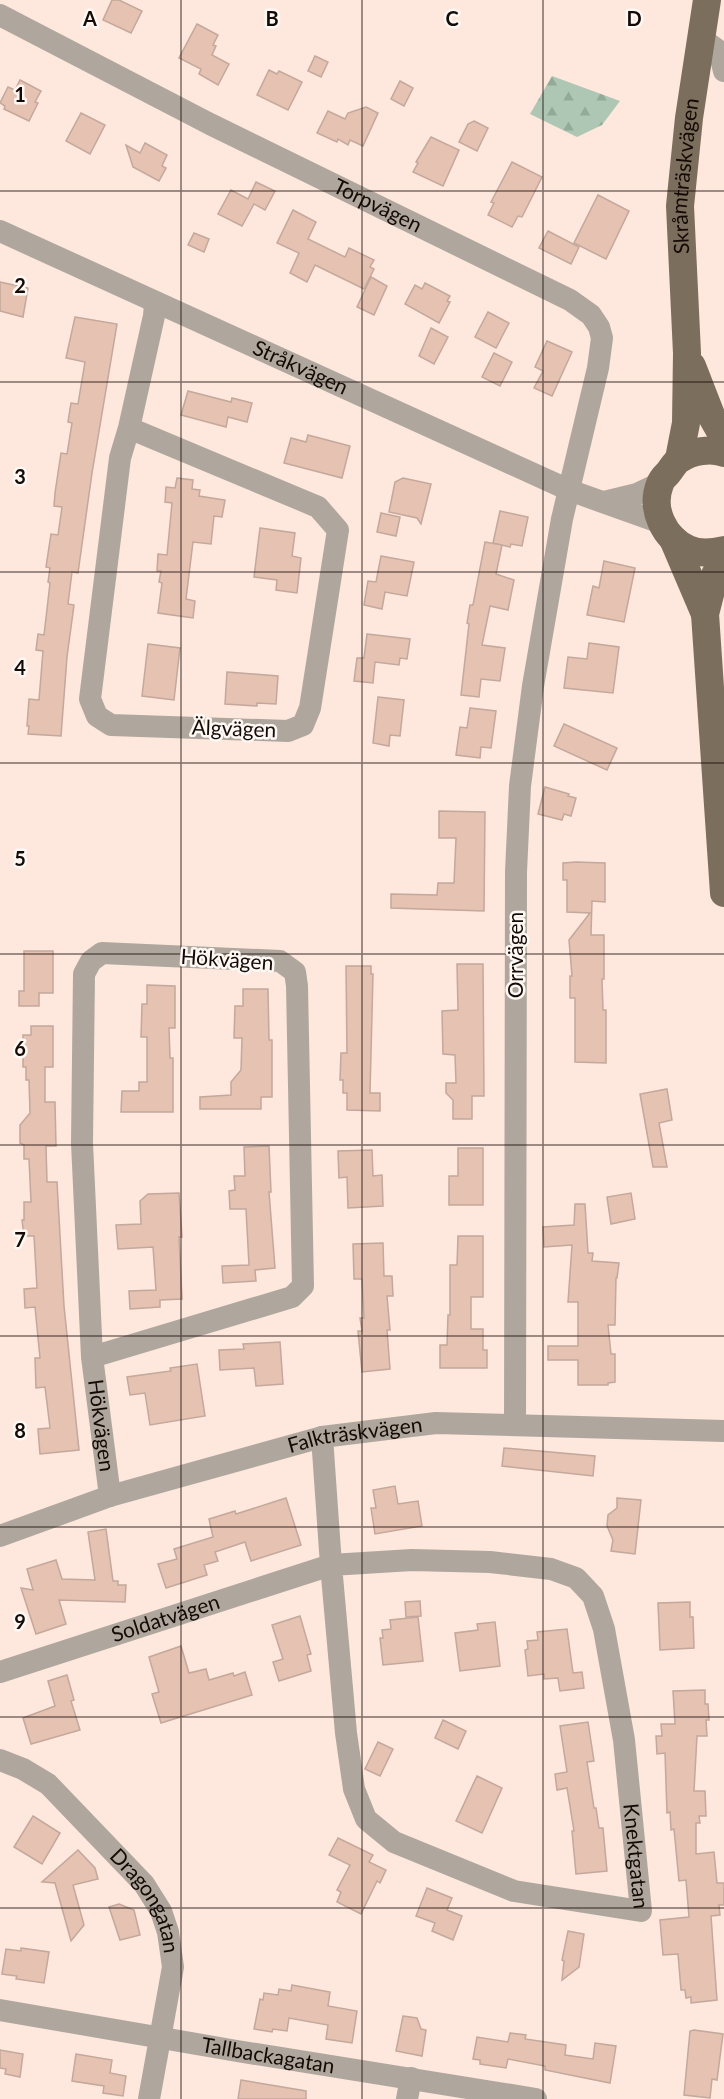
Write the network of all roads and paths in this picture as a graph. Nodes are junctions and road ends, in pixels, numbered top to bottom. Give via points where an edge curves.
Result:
1 (706, 0) edge
2 (0, 15) edge
3 (700, 37) junction
4 (724, 71) edge
5 (0, 231) edge
6 (155, 303) junction
7 (687, 353) junction
8 (129, 428) junction
9 (724, 438) edge
10 (724, 453) edge
11 (679, 459) junction
12 (660, 483) junction
13 (569, 490) junction
14 (602, 502) junction
15 (667, 531) junction
16 (724, 550) edge
17 (724, 556) edge
18 (705, 614) junction
19 (721, 827) edge
20 (724, 893) edge
21 (92, 1357) junction
22 (515, 1424) junction
23 (724, 1431) edge
24 (322, 1437) junction
25 (110, 1496) junction
26 (0, 1536) edge
27 (331, 1565) junction
28 (0, 1672) edge
29 (0, 1760) edge
30 (0, 2010) edge
31 (161, 2038) junction
32 (409, 2088) edge
33 (149, 2099) edge
34 (536, 2099) edge

1 - 3 main road, Skråmträskvägen
2 - 13 street, Torpvägen via 210,124 582,307 599,327 602,338
3 - 4 street via 719,51
3 - 7 main road, Skråmträskvägen via 680,206
5 - 6 street, Stråkvägen
6 - 8 street, Älgvägen
6 - 13 street, Stråkvägen
7 - 9 main road, Skråmträskvägen
7 - 11 main road, Skråmträskvägen via 686,423
8 - 8 street, Älgvägen via 120,458 90,699 97,716 111,725 288,731 303,725 310,708 338,530 318,507
10 - 11 main road via 698,451
11 - 12 main road
12 - 14 street via 637,494
12 - 15 main road via 657,503
13 - 14 street, Stråkvägen
13 - 22 street, Orrvägen via 533,686 520,786 516,872
14 - 15 street, Stråkvägen
15 - 16 main road via 689,550 708,554
15 - 18 main road
17 - 18 main road
18 - 19 main road
19 - 20 main road
21 - 21 street, Hökvägen via 82,1143 84,974 91,961 102,953 280,961 295,972 297,986 303,1286 292,1298
21 - 25 street, Hökvägen
22 - 23 street, Falkträskvägen
22 - 24 street, Falkträskvägen via 436,1424
24 - 25 street, Falkträskvägen
24 - 27 street, Knektgatan
25 - 26 street, Falkträskvägen
27 - 27 street, Knektgatan via 347,1744 354,1789 366,1819 394,1842 514,1891 641,1911 624,1740 604,1629 593,1596 576,1578 530,1566 412,1560
27 - 28 street, Soldatvägen
29 - 31 street, Dragongatan via 48,1784 144,1884 161,1911 173,1967
30 - 31 street, Tallbackagatan
31 - 32 street, Tallbackagatan
31 - 33 street, Dragongatan
32 - 34 street, Tallbackagatan

